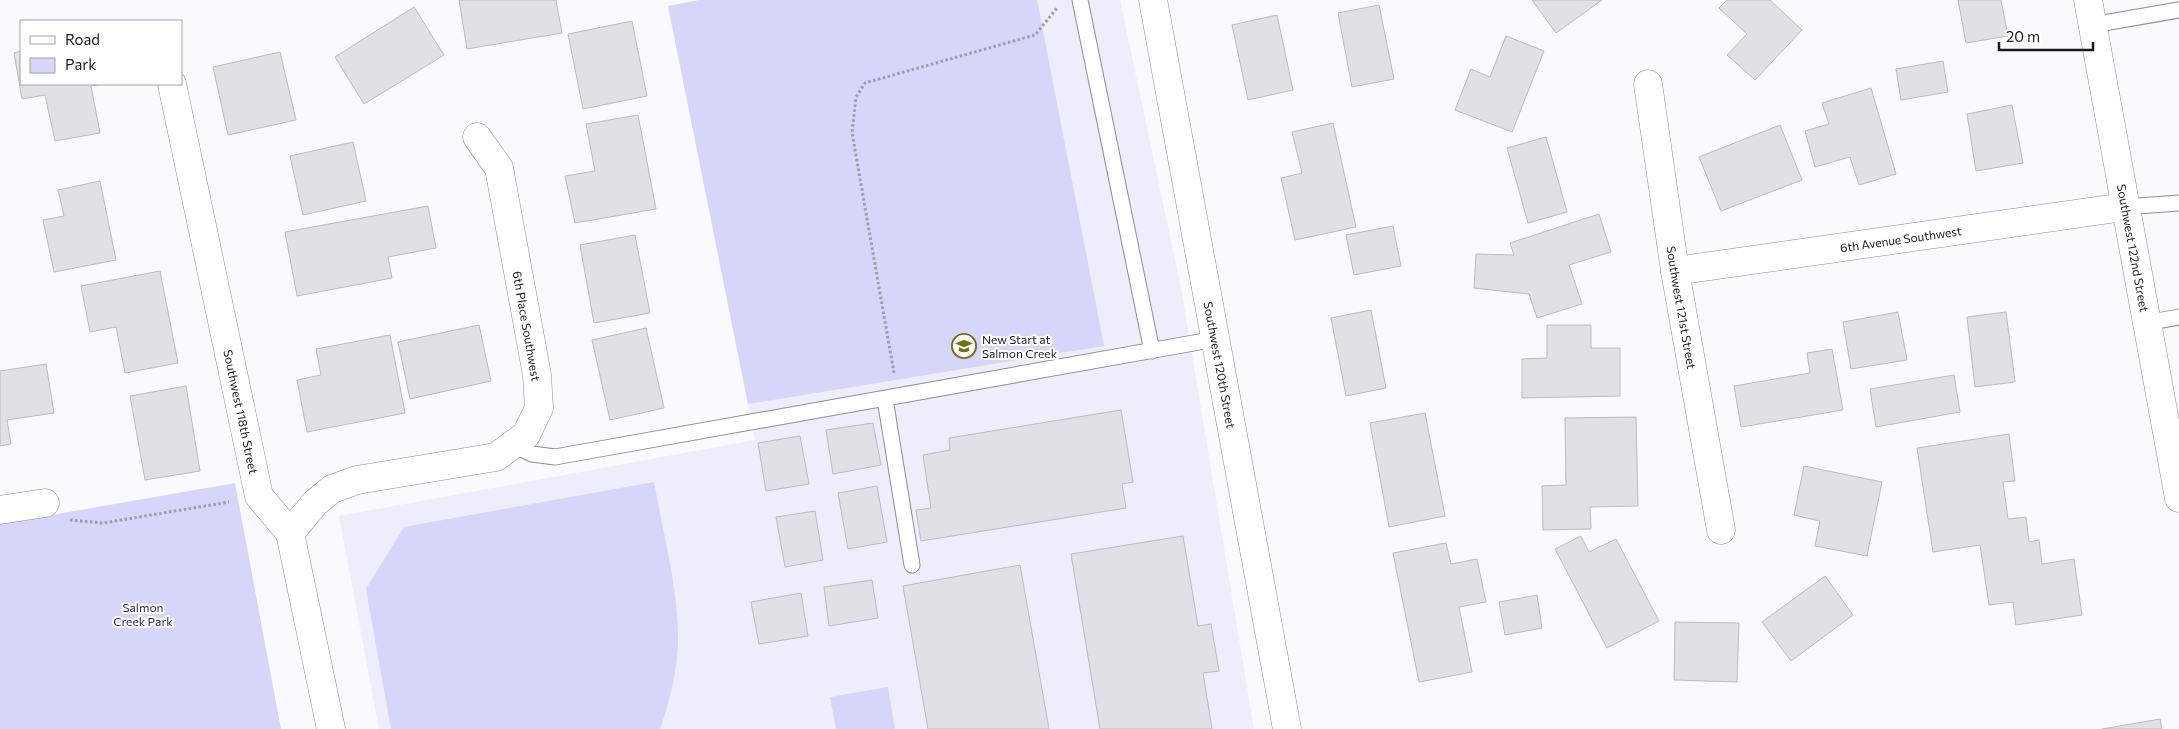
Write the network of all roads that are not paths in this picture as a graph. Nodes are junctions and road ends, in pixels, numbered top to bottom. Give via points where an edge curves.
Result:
1 (1080, 0) edge
2 (1153, 0) edge
3 (2179, 10) edge
4 (2090, 12) edge
5 (1648, 84) dead end
6 (172, 85) edge
7 (477, 137) dead end
8 (2179, 203) edge
9 (2124, 207) junction
10 (1675, 271) junction
11 (2179, 317) edge
12 (2146, 323) junction
13 (1216, 339) junction
14 (1152, 351) junction
15 (891, 397) junction
16 (2172, 422) edge
17 (513, 445) junction
18 (2179, 498) edge
19 (45, 503) dead end
20 (0, 510) edge
21 (1721, 530) dead end
22 (290, 533) junction
23 (912, 565) dead end
24 (331, 729) edge
25 (1288, 729) edge

1 - 14 lane
2 - 13 street, Southwest 120th Street
3 - 4 lane
4 - 9 street, Southwest 122nd Street
5 - 10 street, Southwest 121st Street
6 - 22 street, Southwest 118th Street via 259,496
7 - 17 street, 6th Place Southwest via 499,168 538,375 538,408 526,435
8 - 9 lane
9 - 10 street, 6th Avenue Southwest
9 - 12 street, Southwest 122nd Street
10 - 21 street, Southwest 121st Street
11 - 12 lane
12 - 16 street, Southwest 122nd Street
13 - 14 lane
13 - 25 street, Southwest 120th Street
14 - 15 lane
15 - 17 lane via 555,457 532,454
15 - 23 lane
16 - 18 street, Southwest 122nd Street
17 - 22 street, 6th Place Southwest via 496,457 357,480 332,488
19 - 20 street
22 - 24 street, Southwest 118th Street

